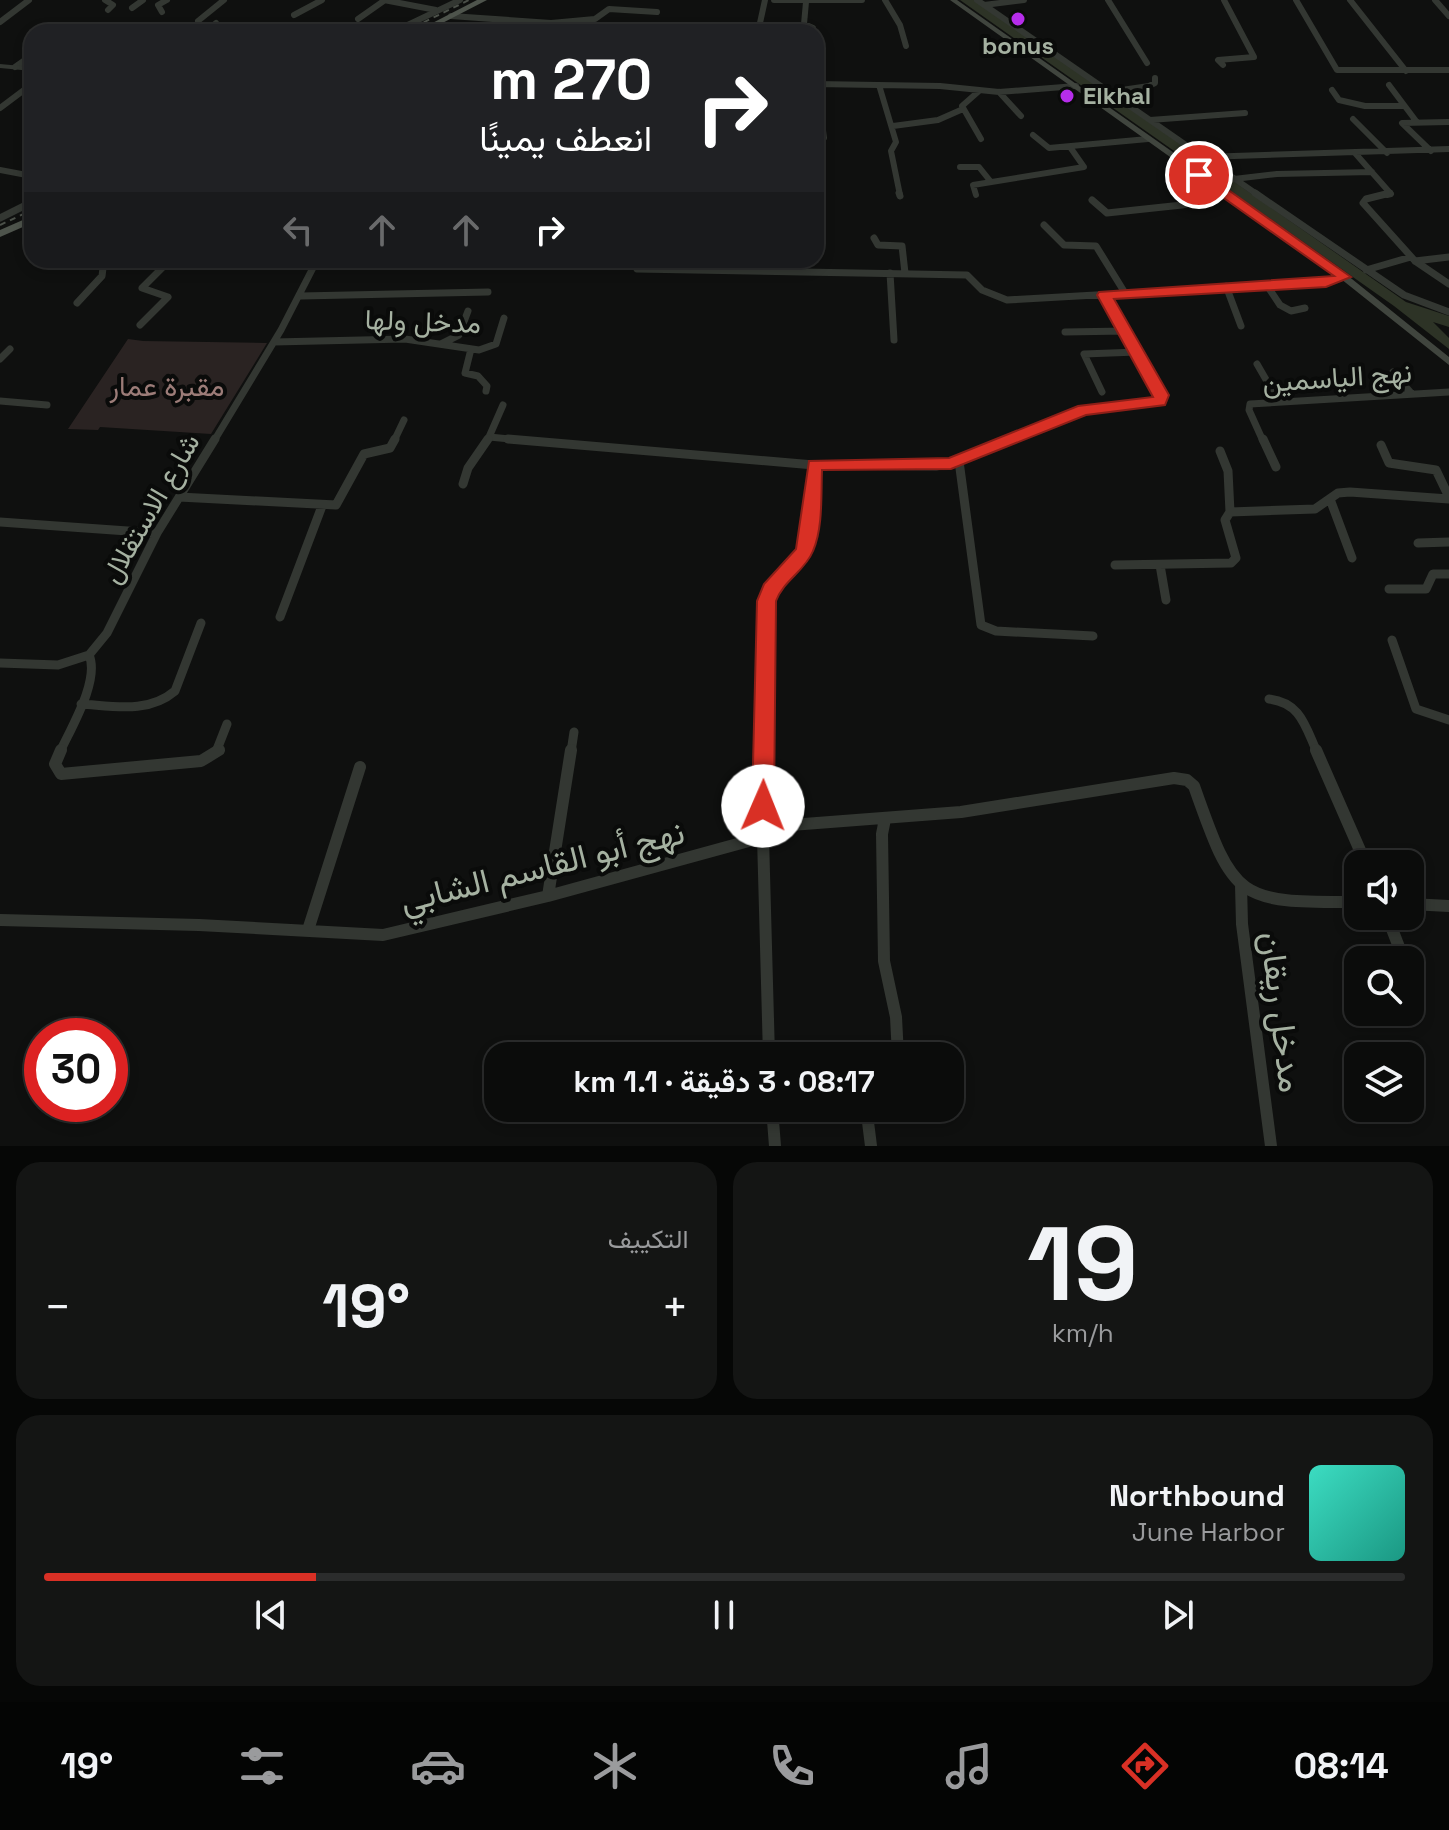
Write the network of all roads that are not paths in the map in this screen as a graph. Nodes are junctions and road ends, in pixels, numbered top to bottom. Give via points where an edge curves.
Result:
1 (29, 0) edge
2 (105, 0) edge
3 (143, 0) edge
4 (167, 0) edge
5 (224, 0) edge
6 (322, 0) edge
7 (384, 0) edge
8 (460, 0) edge
9 (483, 0) edge
10 (765, 0) edge
11 (774, 0) edge
12 (862, 0) edge
13 (885, 0) edge
14 (953, 0) edge
15 (977, 0) edge
16 (1024, 0) edge
17 (1108, 0) edge
18 (1224, 0) edge
19 (1296, 0) edge
20 (1350, 0) edge
21 (1435, 0) edge
22 (806, 2) edge
23 (984, 5) junction
24 (132, 8) dead end
25 (108, 10) dead end
26 (436, 10) junction
27 (162, 12) dead end
28 (657, 12) dead end
29 (294, 15) dead end
30 (451, 16) junction
31 (1449, 16) edge
32 (358, 19) dead end
33 (198, 21) dead end
34 (518, 21) junction
35 (0, 22) edge
36 (409, 24) edge
37 (435, 24) edge
38 (514, 24) edge
39 (760, 24) edge
40 (804, 24) edge
41 (906, 46) dead end
42 (24, 61) edge
43 (1147, 63) dead end
44 (1223, 65) dead end
45 (0, 66) edge
46 (15, 67) junction
47 (24, 68) edge
48 (1449, 70) edge
49 (1406, 71) junction
50 (1155, 78) dead end
51 (824, 84) edge
52 (879, 85) junction
53 (1389, 85) dead end
54 (1076, 86) junction
55 (24, 90) edge
56 (1332, 90) dead end
57 (979, 91) junction
58 (999, 92) junction
59 (1108, 92) junction
60 (1403, 106) junction
61 (0, 108) edge
62 (963, 109) junction
63 (1245, 113) dead end
64 (1021, 116) dead end
65 (1353, 119) dead end
66 (1150, 120) junction
67 (1416, 121) junction
68 (1448, 122) edge
69 (893, 126) junction
70 (1033, 135) dead end
71 (981, 139) dead end
72 (1148, 139) junction
73 (1070, 147) junction
74 (1449, 149) edge
75 (1431, 151) junction
76 (1355, 153) junction
77 (1387, 153) junction
78 (1203, 157) junction
79 (960, 167) dead end
80 (0, 170) edge
81 (1372, 172) junction
82 (24, 174) edge
83 (1234, 179) junction
84 (991, 182) junction
85 (1226, 194) junction
86 (976, 195) dead end
87 (900, 196) dead end
88 (1092, 200) dead end
89 (24, 206) edge
90 (0, 218) edge
91 (24, 225) edge
92 (1044, 225) dead end
93 (0, 234) edge
94 (874, 238) dead end
95 (1449, 257) edge
96 (1413, 259) junction
97 (103, 268) edge
98 (162, 268) edge
99 (313, 268) edge
100 (637, 269) dead end
101 (770, 270) joint
102 (1366, 270) junction
103 (890, 273) junction
104 (905, 273) junction
105 (1344, 277) junction
106 (1266, 284) junction
107 (1449, 284) edge
108 (1226, 286) junction
109 (488, 292) dead end
110 (1125, 293) junction
111 (1104, 295) junction
112 (301, 296) junction
113 (77, 303) dead end
114 (1305, 308) dead end
115 (468, 311) dead end
116 (1449, 312) edge
117 (504, 318) dead end
118 (140, 325) dead end
119 (1241, 326) dead end
120 (1125, 331) junction
121 (1065, 332) dead end
122 (894, 340) dead end
123 (274, 342) junction
124 (441, 344) junction
125 (10, 349) dead end
126 (471, 349) junction
127 (1137, 352) junction
128 (0, 359) edge
129 (1449, 362) edge
130 (1257, 364) dead end
131 (1393, 372) dead end
132 (486, 391) dead end
133 (1102, 392) dead end
134 (1449, 392) edge
135 (1412, 394) junction
136 (0, 401) edge
137 (1279, 402) junction
138 (47, 405) dead end
139 (503, 405) dead end
140 (404, 420) dead end
141 (489, 437) junction
142 (1381, 445) dead end
143 (1220, 451) dead end
144 (959, 461) junction
145 (814, 465) junction
146 (1276, 467) dead end
147 (463, 484) dead end
148 (179, 497) junction
149 (1449, 498) edge
150 (1330, 499) junction
151 (322, 506) junction
152 (1230, 512) junction
153 (0, 522) edge
154 (156, 533) junction
155 (1449, 542) edge
156 (1418, 543) dead end
157 (1352, 558) dead end
158 (1115, 565) dead end
159 (1160, 565) junction
160 (1449, 574) edge
161 (1389, 589) dead end
162 (1166, 600) dead end
163 (280, 617) dead end
164 (201, 623) dead end
165 (1093, 636) dead end
166 (1392, 640) dead end
167 (89, 655) junction
168 (0, 663) edge
169 (1269, 699) dead end
170 (81, 704) junction
171 (1449, 720) edge
172 (227, 724) dead end
173 (574, 732) dead end
174 (360, 767) dead end
175 (885, 819) junction
176 (763, 837) junction
177 (1360, 850) edge
178 (1241, 885) junction
179 (548, 896) junction
180 (1344, 902) edge
181 (1424, 905) edge
182 (1449, 906) edge
183 (0, 920) edge
184 (308, 930) junction
185 (769, 1042) edge
186 (897, 1042) edge
187 (773, 1122) edge
188 (868, 1122) edge
189 (775, 1146) edge
190 (871, 1146) edge
191 (1271, 1146) edge

1 - 35 street
2 - 25 street via 113,5
3 - 24 street
4 - 27 street via 158,5
5 - 33 street
6 - 29 street
7 - 26 street
7 - 32 street
8 - 26 street
9 - 30 main road
10 - 39 street
11 - 22 street
12 - 22 street
13 - 41 street
14 - 54 main road
15 - 23 street
16 - 23 street
17 - 43 street
18 - 44 street via 1254,57 1218,60
19 - 49 street via 1337,70
20 - 49 street
21 - 31 street
22 - 40 street
23 - 59 street
26 - 36 street
28 - 34 street via 609,9 595,19
30 - 34 street
30 - 37 main road
34 - 38 street
42 - 46 street
45 - 46 street
46 - 47 street
48 - 49 street
50 - 59 street via 1149,86
51 - 52 street
52 - 57 street
52 - 69 street
53 - 60 street
54 - 58 street
54 - 72 main road
55 - 61 street
56 - 60 street via 1339,100 1363,106
57 - 58 street
57 - 62 street
58 - 64 street
59 - 66 street
60 - 67 street
62 - 69 street via 923,123
62 - 71 street
63 - 66 street
65 - 77 street
66 - 78 street
67 - 68 street
67 - 75 street via 1402,123
69 - 87 street via 896,142 891,151
70 - 73 street via 1046,147
72 - 73 street
72 - 85 main road
73 - 84 street via 1084,167
74 - 75 street
75 - 77 street
76 - 77 street
76 - 78 street via 1278,151
76 - 81 street
78 - 83 street
79 - 84 street via 979,167
80 - 82 street
81 - 83 street
81 - 96 street via 1391,194 1363,203
83 - 102 street
84 - 86 street via 971,185
85 - 88 street via 1107,213
85 - 105 main road
89 - 90 street
91 - 93 main road
92 - 110 street via 1064,245 1096,246
94 - 104 street via 878,245 902,246
95 - 96 street
96 - 102 street
96 - 107 street
97 - 113 street
98 - 118 street via 142,288 168,297
99 - 112 street, شارع الاستقلال
100 - 101 street
101 - 103 street
102 - 116 street via 1404,295
103 - 104 street
103 - 122 street
104 - 111 street via 967,275 982,290 1007,300
105 - 106 street
105 - 129 main road
106 - 108 street
106 - 114 street via 1280,305 1291,311
108 - 110 street
108 - 119 street
109 - 112 street
110 - 111 street
111 - 120 street
112 - 123 street, شارع الاستقلال
115 - 124 street via 459,335
117 - 126 street, مدخل ولها via 496,344
120 - 121 street
120 - 127 street
123 - 124 street, مدخل ولها
123 - 148 street, شارع الاستقلال
124 - 126 street, مدخل ولها
125 - 128 street
126 - 132 street via 465,373 478,376
127 - 133 street via 1084,354
127 - 144 street via 1160,401 1083,410
130 - 137 street
131 - 135 street
134 - 135 street, نهج الياسمين
135 - 137 street, نهج الياسمين
136 - 138 street
137 - 146 street, نهج الياسمين via 1248,407
139 - 141 street
140 - 151 street via 390,448 364,454 339,502
141 - 145 street
141 - 147 street
142 - 149 street via 1389,463 1436,470
143 - 152 street via 1228,471
144 - 145 street via 936,466
144 - 165 street via 981,625 996,631
145 - 176 street via 804,551 767,601
148 - 151 street
148 - 154 street, شارع الاستقلال
149 - 150 street via 1350,492
150 - 152 street via 1315,509
150 - 157 street
151 - 163 street
152 - 159 street via 1225,520 1236,550 1231,563
153 - 154 street
154 - 167 street, شارع الاستقلال via 98,647
155 - 156 street
158 - 159 street
159 - 162 street
160 - 161 street via 1433,574 1426,589
164 - 170 street via 167,700 144,706
166 - 171 street via 1416,709
167 - 168 street via 63,664
167 - 170 street via 94,671
169 - 177 street via 1298,710
170 - 172 street via 55,764 61,774 201,761 219,750
173 - 179 street
174 - 184 street
175 - 176 street, نهج أبو القاسم الشابي via 791,825
175 - 178 street, نهج أبو القاسم الشابي via 1187,780 1226,868
175 - 186 street via 884,961
176 - 179 street, نهج أبو القاسم الشابي
176 - 185 street
178 - 180 street via 1260,897
178 - 191 street, مدخل ريقان
179 - 184 street, نهج أبو القاسم الشابي via 383,935
181 - 182 street
183 - 184 street, نهج أبو القاسم الشابي
187 - 189 street
188 - 190 street

